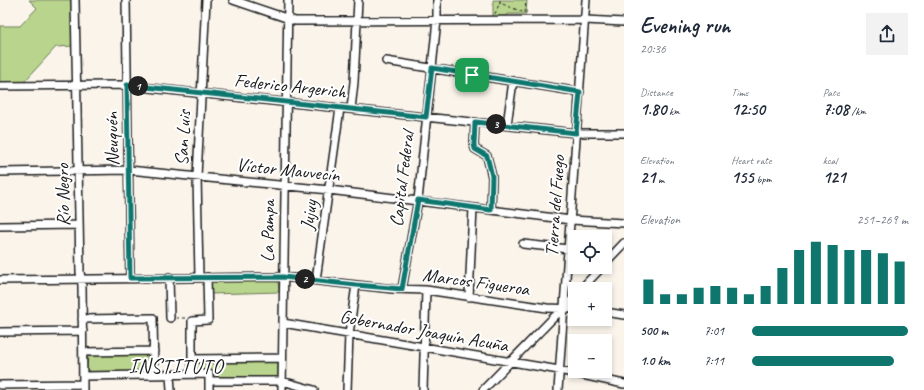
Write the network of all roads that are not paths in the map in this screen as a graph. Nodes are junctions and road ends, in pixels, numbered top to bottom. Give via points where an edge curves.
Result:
1 (75, 0) edge
2 (126, 0) edge
3 (206, 0) edge
4 (233, 0) edge
5 (288, 0) edge
6 (358, 0) edge
7 (437, 0) edge
8 (586, 0) edge
9 (287, 19) junction
10 (358, 20) junction
11 (436, 20) junction
12 (585, 20) junction
13 (624, 22) edge
14 (386, 61) dead end
15 (432, 68) junction
16 (513, 82) junction
17 (127, 85) junction
18 (0, 86) edge
19 (77, 86) junction
20 (201, 92) junction
21 (580, 92) junction
22 (287, 102) junction
23 (340, 108) junction
24 (351, 109) junction
25 (426, 117) junction
26 (475, 122) junction
27 (507, 125) junction
28 (576, 133) junction
29 (624, 133) edge
30 (129, 170) junction
31 (78, 171) junction
32 (0, 172) edge
33 (197, 176) junction
34 (286, 185) junction
35 (329, 190) junction
36 (418, 200) junction
37 (473, 208) junction
38 (491, 210) junction
39 (571, 220) junction
40 (624, 223) edge
41 (79, 225) junction
42 (0, 226) edge
43 (570, 230) edge
44 (624, 243) edge
45 (523, 244) dead end
46 (568, 249) joint
47 (612, 256) edge
48 (595, 274) edge
49 (169, 277) junction
50 (199, 277) junction
51 (207, 277) junction
52 (283, 277) junction
53 (130, 278) junction
54 (81, 279) junction
55 (0, 280) edge
56 (316, 280) junction
57 (588, 282) edge
58 (356, 285) junction
59 (402, 289) junction
60 (426, 290) junction
61 (469, 297) junction
62 (568, 304) edge
63 (564, 309) junction
64 (568, 309) edge
65 (612, 313) edge
66 (624, 314) edge
67 (170, 318) dead end
68 (82, 319) junction
69 (283, 322) junction
70 (83, 331) junction
71 (0, 332) edge
72 (349, 334) junction
73 (424, 346) junction
74 (154, 351) junction
75 (83, 352) junction
76 (282, 358) junction
77 (192, 359) junction
78 (510, 362) junction
79 (560, 370) junction
80 (192, 374) junction
81 (154, 375) junction
82 (170, 375) junction
83 (83, 376) junction
84 (209, 377) junction
85 (282, 381) junction
86 (624, 384) edge
87 (0, 385) edge
88 (83, 387) edge
89 (171, 390) edge
90 (209, 390) edge
91 (282, 390) edge
92 (314, 390) edge
93 (347, 390) edge
94 (423, 390) edge
95 (483, 390) edge
96 (558, 390) edge

1 - 19 street, Río Negro
2 - 17 street, Neuquén
3 - 20 street, San Luis
4 - 9 street
5 - 9 street, La Pampa
6 - 10 street
7 - 11 street, Capital Federal
8 - 12 street, Tierra del Fuego
9 - 10 street
9 - 22 street, La Pampa
10 - 11 street
10 - 24 street
11 - 12 street
11 - 15 street, Capital Federal
12 - 13 street
12 - 21 street, Tierra del Fuego
14 - 15 street
15 - 16 street
15 - 25 street, Capital Federal
16 - 21 street
16 - 27 street
17 - 19 street, Federico Argerich
17 - 20 street, Federico Argerich
17 - 30 street, Neuquén
18 - 19 street, Federico Argerich
19 - 31 street, Río Negro
20 - 22 street, Federico Argerich
20 - 33 street, San Luis
21 - 28 street, Tierra del Fuego
22 - 23 street, Federico Argerich
22 - 34 street, La Pampa
23 - 24 street, Federico Argerich
23 - 35 street, Jujuy
24 - 25 street, Federico Argerich
25 - 26 street, Federico Argerich
25 - 36 street, Capital Federal
26 - 27 street, Federico Argerich
26 - 38 street via 475,149 487,156 492,176
27 - 28 street, Federico Argerich
28 - 29 street, Federico Argerich
28 - 39 street, Tierra del Fuego
30 - 31 street, Víctor Mauvecín
30 - 33 street, Víctor Mauvecín
30 - 53 street, Neuquén
31 - 32 street, Víctor Mauvecín
31 - 41 street, Río Negro
33 - 34 street, Víctor Mauvecín
33 - 50 street, San Luis
34 - 35 street, Víctor Mauvecín
34 - 52 street, La Pampa
35 - 36 street, Víctor Mauvecín
35 - 56 street, Jujuy
36 - 37 street, Víctor Mauvecín
36 - 59 street, Capital Federal
37 - 38 street, Víctor Mauvecín
37 - 61 street
38 - 39 street, Víctor Mauvecín
39 - 40 street, Víctor Mauvecín
39 - 43 street, Tierra del Fuego
41 - 42 street
41 - 54 street, Río Negro
44 - 47 street
45 - 46 street
46 - 63 street, Tierra del Fuego
48 - 57 street
49 - 50 street, Marcos Figueroa
49 - 53 street, Marcos Figueroa
49 - 67 street
50 - 51 street, Marcos Figueroa
51 - 52 street, Marcos Figueroa
51 - 77 street via 208,320 192,321
52 - 56 street, Marcos Figueroa
52 - 69 street, La Pampa
53 - 54 street, Marcos Figueroa
54 - 55 street, Marcos Figueroa
54 - 68 street, Río Negro
56 - 58 street, Marcos Figueroa
58 - 59 street, Marcos Figueroa
58 - 72 street
59 - 60 street, Marcos Figueroa
60 - 61 street, Marcos Figueroa
60 - 73 street
61 - 63 street, Marcos Figueroa
62 - 63 street
63 - 64 street, Marcos Figueroa
63 - 78 street
63 - 79 street, Tierra del Fuego
65 - 66 street
68 - 70 street, Río Negro
68 - 74 street via 153,318
69 - 72 street, Gobernador Joaquín Acuña
69 - 76 street, La Pampa
70 - 71 street
70 - 75 street, Río Negro
72 - 73 street, Gobernador Joaquín Acuña
72 - 93 street
73 - 78 street, Gobernador Joaquín Acuña
73 - 94 street
74 - 75 street
74 - 81 street
75 - 83 street, Río Negro
76 - 77 street
76 - 85 street, La Pampa
77 - 80 street
78 - 79 street, Gobernador Joaquín Acuña
78 - 95 street
79 - 86 street, Gobernador Joaquín Acuña
79 - 96 street, Tierra del Fuego
80 - 82 street
80 - 84 street
81 - 82 street
81 - 83 street
82 - 89 street
83 - 88 street, Río Negro
84 - 85 street
84 - 90 street
85 - 91 street, La Pampa
85 - 92 street
87 - 88 street

